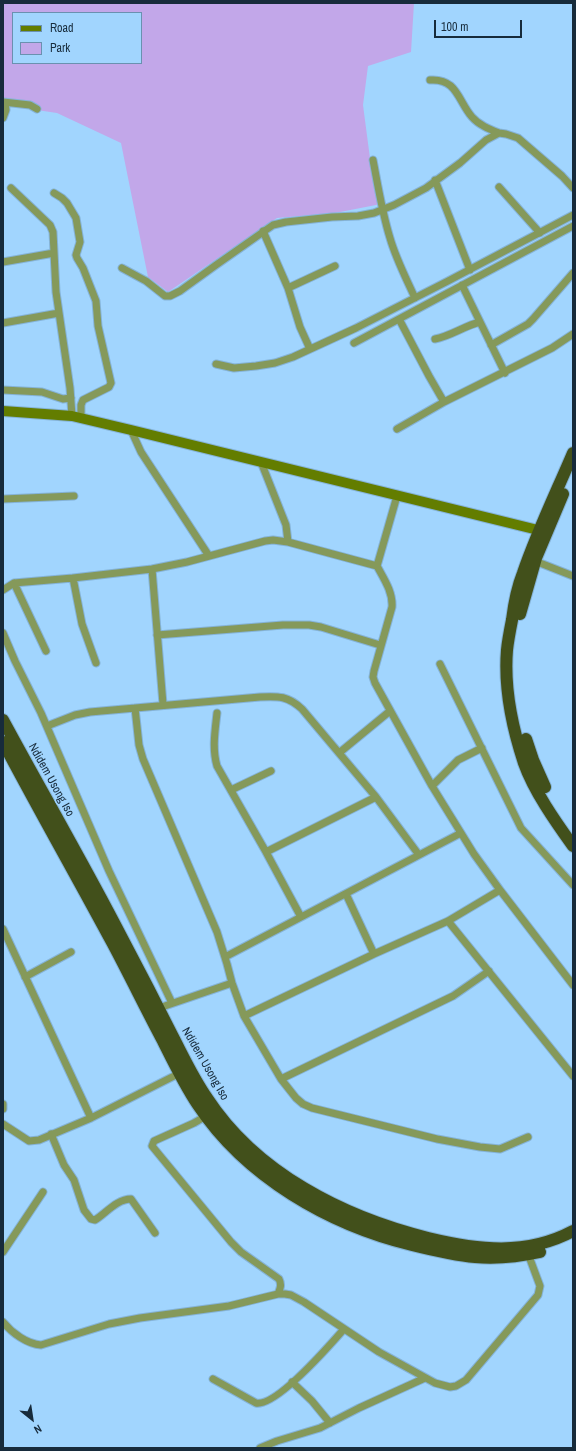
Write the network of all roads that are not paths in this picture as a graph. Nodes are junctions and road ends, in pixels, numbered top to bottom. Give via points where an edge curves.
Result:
1 (430, 80) dead end
2 (4, 103) edge
3 (37, 109) dead end
4 (3, 118) edge
5 (499, 133) junction
6 (373, 160) dead end
7 (436, 180) junction
8 (499, 187) dead end
9 (11, 188) dead end
10 (573, 188) edge
11 (54, 193) dead end
12 (382, 210) junction
13 (573, 215) edge
14 (573, 226) edge
15 (263, 231) junction
16 (540, 233) junction
17 (54, 253) junction
18 (3, 262) edge
19 (335, 266) dead end
20 (122, 268) dead end
21 (470, 270) junction
22 (573, 273) edge
23 (462, 285) junction
24 (288, 288) junction
25 (415, 298) junction
26 (59, 313) junction
27 (399, 319) junction
28 (480, 322) junction
29 (3, 323) edge
30 (573, 334) edge
31 (435, 339) dead end
32 (354, 343) dead end
33 (491, 344) junction
34 (310, 349) junction
35 (216, 364) dead end
36 (505, 373) junction
37 (3, 390) edge
38 (71, 398) junction
39 (444, 402) junction
40 (3, 411) edge
41 (76, 418) junction
42 (397, 429) dead end
43 (130, 430) junction
44 (573, 453) edge
45 (261, 462) junction
46 (573, 472) edge
47 (74, 496) dead end
48 (398, 496) junction
49 (3, 499) edge
50 (538, 530) junction
51 (288, 542) junction
52 (209, 556) junction
53 (535, 562) junction
54 (377, 566) junction
55 (152, 569) junction
56 (573, 576) edge
57 (72, 578) junction
58 (14, 583) junction
59 (3, 590) edge
60 (3, 633) edge
61 (157, 635) junction
62 (380, 645) junction
63 (46, 651) dead end
64 (96, 663) dead end
65 (440, 664) dead end
66 (163, 704) junction
67 (135, 708) junction
68 (390, 711) junction
69 (217, 713) dead end
70 (3, 720) edge
71 (47, 726) junction
72 (3, 742) edge
73 (482, 748) junction
74 (339, 753) junction
75 (271, 772) dead end
76 (432, 786) junction
77 (231, 790) junction
78 (376, 797) junction
79 (573, 832) edge
80 (461, 833) junction
81 (573, 846) edge
82 (266, 852) junction
83 (419, 855) junction
84 (573, 885) edge
85 (500, 890) junction
86 (346, 894) junction
87 (301, 917) junction
88 (448, 921) junction
89 (3, 929) edge
90 (71, 952) dead end
91 (374, 954) junction
92 (225, 957) junction
93 (489, 971) junction
94 (25, 977) junction
95 (232, 983) junction
96 (573, 985) edge
97 (172, 1003) junction
98 (153, 1010) junction
99 (244, 1016) junction
100 (184, 1071) junction
101 (573, 1076) edge
102 (281, 1079) junction
103 (203, 1102) junction
104 (3, 1104) edge
105 (3, 1109) edge
106 (206, 1116) junction
107 (91, 1118) junction
108 (3, 1124) edge
109 (51, 1134) junction
110 (528, 1137) dead end
111 (43, 1192) dead end
112 (320, 1197) junction
113 (304, 1201) junction
114 (402, 1230) junction
115 (573, 1231) edge
116 (155, 1233) dead end
117 (380, 1236) junction
118 (573, 1238) edge
119 (527, 1251) junction
120 (3, 1252) edge
121 (498, 1254) junction
122 (278, 1294) junction
123 (3, 1322) edge
124 (344, 1329) junction
125 (425, 1378) junction
126 (213, 1379) dead end
127 (292, 1382) junction
128 (330, 1423) junction
129 (260, 1448) edge

1 - 5 street via 442,81 453,87 472,117 486,128
2 - 3 street via 30,105
2 - 4 street via 6,110
5 - 7 street via 486,140
5 - 10 street via 518,138
6 - 12 street
7 - 12 street via 406,199
7 - 21 street
8 - 16 street
9 - 17 street via 52,228
11 - 41 street via 68,203 76,218 80,242 76,255 96,301 98,326 111,383 109,387 83,400
12 - 15 street via 358,216 278,224
12 - 25 street via 390,240
13 - 16 street
14 - 23 street
15 - 20 street via 170,296 165,296 146,281
15 - 24 street
16 - 21 street
17 - 18 street
17 - 26 street
19 - 24 street
21 - 25 street
22 - 33 street via 533,319
23 - 27 street
23 - 28 street
24 - 34 street via 298,322
25 - 34 street
26 - 29 street
26 - 38 street
27 - 32 street
27 - 39 street
28 - 31 street
28 - 33 street
30 - 36 street
33 - 36 street
34 - 35 street via 275,363 234,368
36 - 39 street
37 - 38 street via 42,392 63,399
38 - 41 street
39 - 42 street
40 - 41 street
41 - 43 street
43 - 45 street
43 - 52 street via 141,452
44 - 50 highway
45 - 48 street
45 - 51 street via 286,525
46 - 53 highway
47 - 49 street
48 - 50 street
48 - 54 street
50 - 81 highway via 515,597 507,651 511,715 524,764 556,822
51 - 52 street via 265,541
51 - 54 street
52 - 55 street
53 - 56 street
53 - 79 highway via 523,602 516,639 515,691 529,751 539,776 550,798
54 - 62 street via 392,601
55 - 57 street
55 - 61 street
57 - 58 street
57 - 64 street via 82,624
58 - 59 street
58 - 63 street
60 - 71 street
61 - 62 street via 284,625 309,626 321,627
61 - 66 street
62 - 68 street via 373,677
65 - 73 street
66 - 67 street
66 - 74 street via 278,696 288,699 302,709
67 - 71 street via 82,713
67 - 92 street via 143,759 217,932
68 - 74 street
68 - 76 street
69 - 77 street via 214,757
70 - 98 highway, Ndidem Usong Iso via 123,939
71 - 97 street via 109,872
72 - 98 highway, Ndidem Usong Iso via 113,944
73 - 76 street via 458,760
73 - 84 street via 521,828
74 - 78 street
75 - 77 street
76 - 80 street
77 - 82 street
78 - 82 street
78 - 83 street
80 - 83 street
80 - 85 street
82 - 87 street
83 - 86 street
85 - 88 street
85 - 96 street
86 - 87 street
86 - 91 street
87 - 92 street
88 - 91 street
88 - 93 street
89 - 94 street
90 - 94 street
91 - 99 street
92 - 95 street
93 - 101 street
93 - 102 street via 453,996
94 - 107 street
95 - 97 street
95 - 99 street
97 - 98 street
98 - 100 highway, Ndidem Usong Iso
99 - 102 street
100 - 103 highway, Ndidem Usong Iso
100 - 107 street
102 - 110 street via 296,1098 308,1106 437,1139 500,1149
103 - 106 highway, Ndidem Usong Iso
103 - 112 highway, Ndidem Usong Iso via 261,1158
104 - 105 street
106 - 113 highway, Ndidem Usong Iso via 232,1146 254,1166
106 - 122 street via 194,1124 154,1141 152,1146 231,1242 279,1279
107 - 109 street
108 - 109 street via 28,1141 39,1140
109 - 116 street via 64,1165 74,1180 80,1202 91,1219 95,1220 111,1207 131,1199
111 - 120 street
112 - 113 highway
112 - 114 highway, Ndidem Usong Iso via 371,1220
113 - 117 highway, Ndidem Usong Iso via 340,1220
114 - 117 highway
114 - 121 highway, Ndidem Usong Iso
115 - 119 highway, Ndidem Usong Iso
117 - 121 highway, Ndidem Usong Iso via 474,1258
118 - 119 highway, Ndidem Usong Iso via 560,1245
119 - 121 highway, Ndidem Usong Iso
119 - 125 street via 539,1282 538,1294 466,1380 456,1386 443,1386
122 - 123 street via 229,1306 109,1324 41,1345 35,1345 18,1336
122 - 124 street via 291,1295
124 - 125 street
124 - 127 street via 308,1369
125 - 128 street
126 - 127 street via 260,1404
127 - 128 street
128 - 129 street

